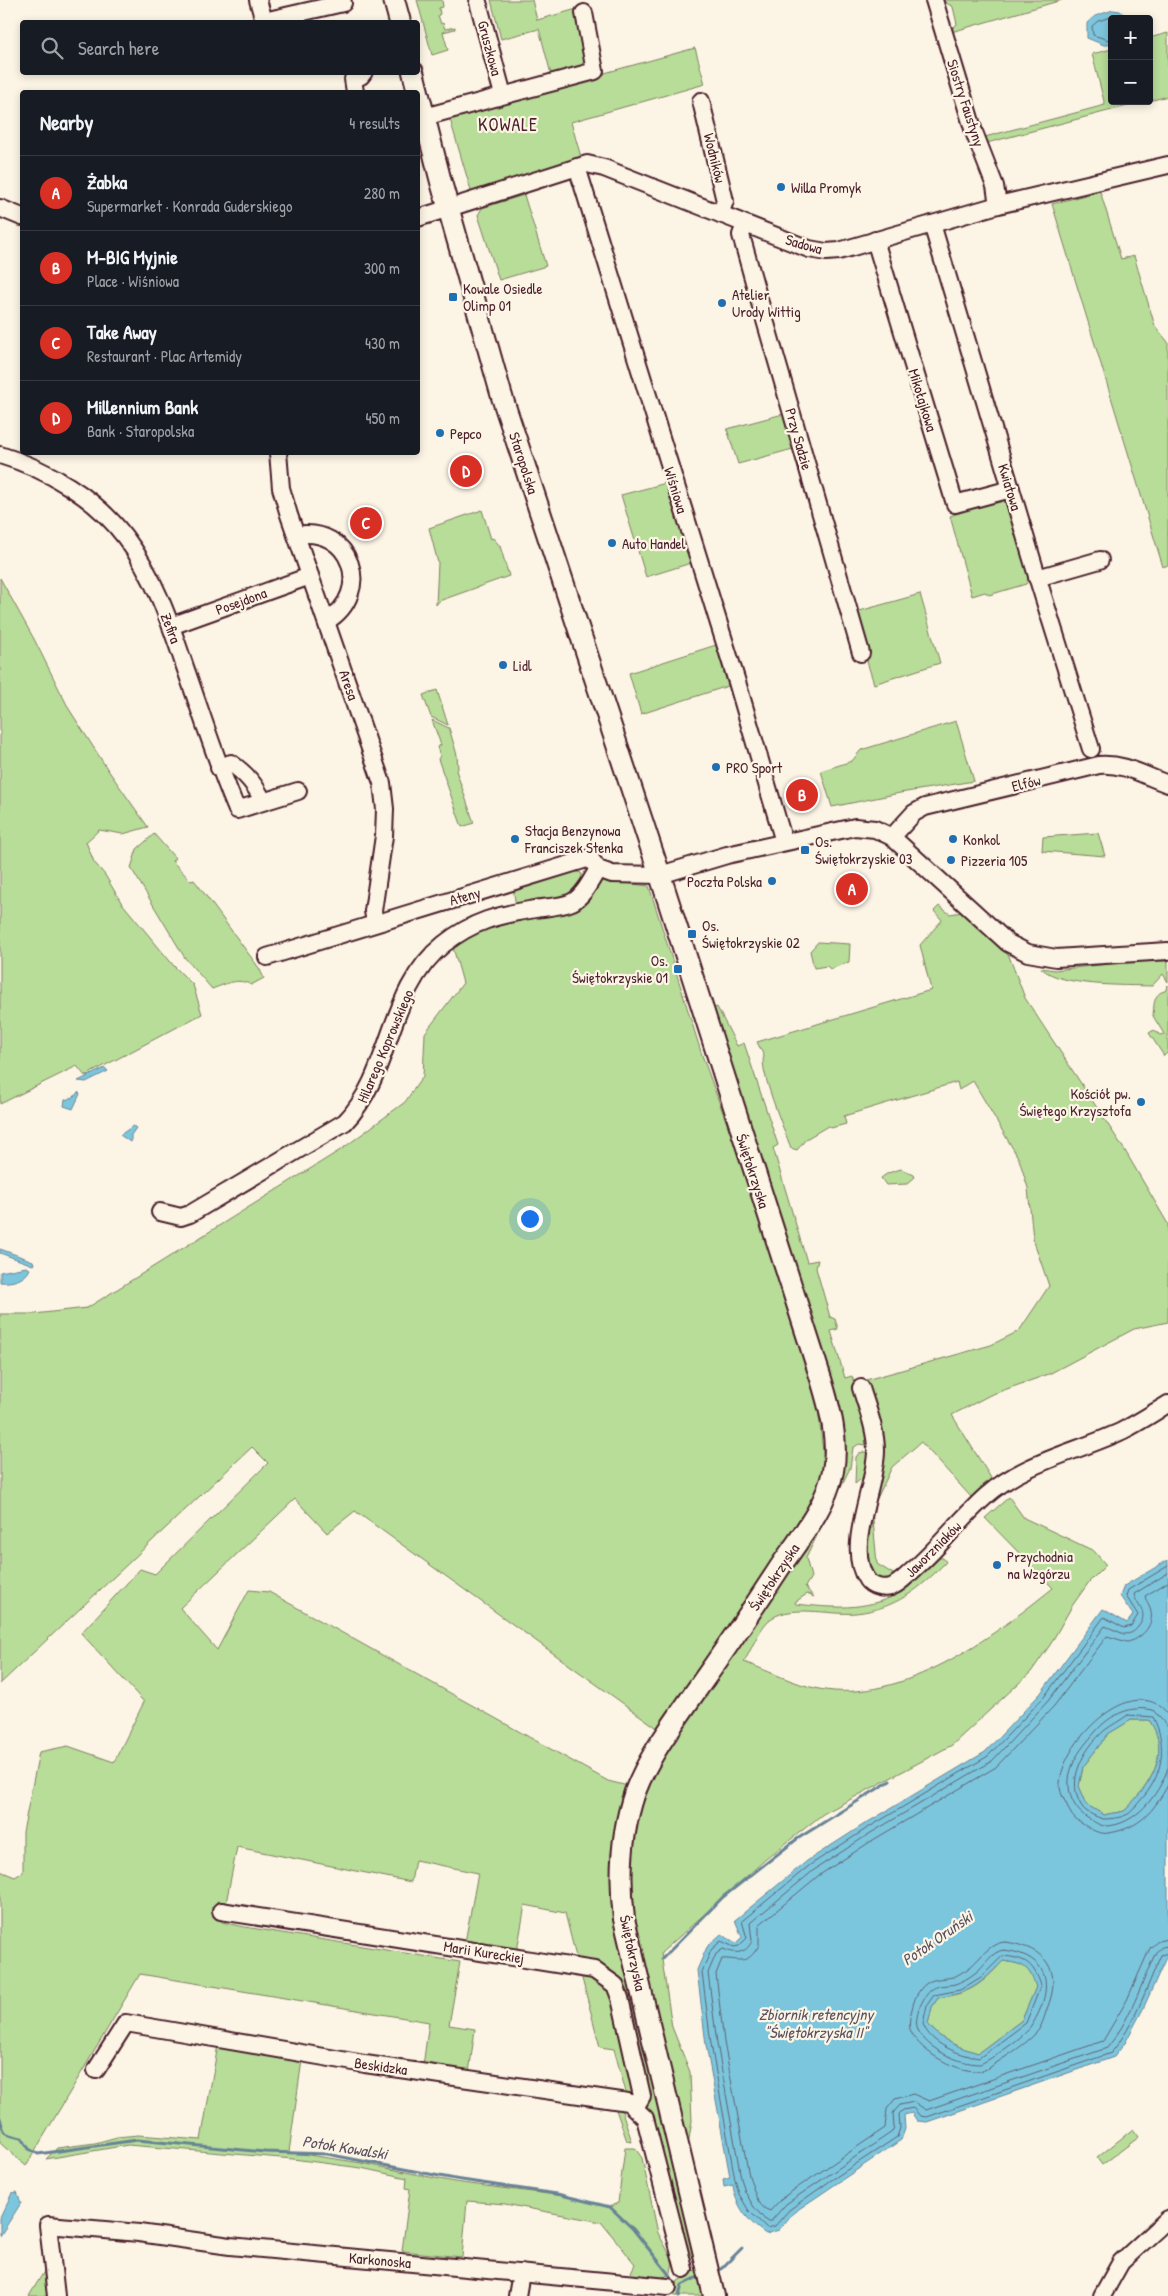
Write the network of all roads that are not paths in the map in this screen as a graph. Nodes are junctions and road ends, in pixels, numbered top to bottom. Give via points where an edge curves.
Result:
1 (258, 0) edge
2 (342, 0) edge
3 (394, 0) edge
4 (934, 0) edge
5 (478, 2) dead end
6 (584, 13) dead end
7 (264, 20) edge
8 (268, 20) edge
9 (399, 20) edge
10 (362, 75) edge
11 (414, 75) edge
12 (355, 90) edge
13 (417, 90) edge
14 (503, 95) junction
15 (420, 101) edge
16 (701, 101) dead end
17 (424, 117) junction
18 (1168, 165) edge
19 (577, 167) junction
20 (998, 205) junction
21 (0, 208) edge
22 (449, 209) junction
23 (720, 214) junction
24 (20, 216) edge
25 (420, 217) edge
26 (932, 224) junction
27 (746, 225) junction
28 (875, 240) junction
29 (0, 455) edge
30 (278, 455) edge
31 (1010, 489) junction
32 (296, 535) junction
33 (1100, 560) dead end
34 (310, 576) junction
35 (1038, 578) junction
36 (327, 621) junction
37 (171, 626) junction
38 (861, 653) dead end
39 (1091, 749) dead end
40 (219, 768) junction
41 (1168, 784) edge
42 (298, 790) dead end
43 (263, 801) junction
44 (892, 837) junction
45 (784, 842) junction
46 (650, 849) joint
47 (598, 869) junction
48 (660, 875) junction
49 (375, 922) junction
50 (1168, 951) edge
51 (267, 956) dead end
52 (160, 1212) dead end
53 (861, 1388) dead end
54 (1168, 1404) edge
55 (221, 1911) dead end
56 (96, 2070) dead end
57 (635, 2108) junction
58 (1168, 2219) edge
59 (704, 2261) junction
60 (684, 2269) junction
61 (521, 2273) junction
62 (668, 2291) edge
63 (56, 2296) edge
64 (517, 2296) edge
65 (714, 2296) edge
66 (1102, 2296) edge

1 - 7 street
2 - 8 street
3 - 9 main road
4 - 20 street, Siostry Faustyny via 974,132 995,186
5 - 14 street, Gruszkowa
6 - 14 street via 595,71
10 - 12 street via 353,79
11 - 13 main road, Staropolska
14 - 17 street
15 - 17 main road, Staropolska
16 - 23 street, Wodników via 725,201
17 - 22 main road, Staropolska
18 - 20 street, Sadowa
19 - 22 street, Sadowa
19 - 23 street, Sadowa via 587,164 604,168
19 - 45 street, Wiśniowa
20 - 26 street, Sadowa
21 - 24 street
22 - 25 street, Sadowa
22 - 46 main road, Staropolska via 502,397
23 - 27 street, Sadowa
26 - 28 street, Sadowa
26 - 31 street, Kwiatowa
27 - 28 street, Sadowa via 809,249 826,252
27 - 38 street, Przy Sadzie via 741,235
28 - 31 street, Mikołajkowa via 955,504
29 - 37 street, Zefira via 37,468 94,503 135,550
30 - 32 street, Aresa via 281,488
31 - 35 street, Kwiatowa
32 - 34 street, Aresa
32 - 36 street via 318,534 331,540 350,561 352,591 345,605
33 - 35 street
34 - 36 street, Aresa
34 - 37 street, Posejdona
35 - 39 street, Kwiatowa
36 - 49 street, Aresa via 384,794 384,836
37 - 40 street, Zefira
40 - 43 street via 231,763 243,772
40 - 43 street, Zefira via 237,810
41 - 44 street, Elfów via 1130,767 1100,765 925,807 914,813
42 - 43 street, Zefira
44 - 45 street, Ateny via 875,829 855,827
44 - 50 street via 982,921 1020,950 1056,958
45 - 48 street, Ateny
46 - 48 main road, Świętokrzyska
47 - 48 street, Ateny via 612,874
47 - 49 street, Ateny via 590,858
47 - 52 street, Hilarego Koprowskiego via 572,902 474,923 434,952 416,974 405,997 373,1081 358,1108 345,1122 190,1214 181,1217
48 - 59 main road, Świętokrzyska via 822,1385 831,1416 835,1448 831,1480 819,1507 661,1742 639,1784 626,1828 621,1875 624,1919
49 - 51 street, Ateny
53 - 54 street, Jaworzniaków via 875,1434 876,1450 862,1518 860,1555 867,1580 885,1588 897,1584 930,1555 986,1495 1005,1481 1123,1430
55 - 57 street, Marii Kureckiej via 594,1970 615,1985 620,1998 642,2096
56 - 57 street, Beskidzka via 126,2023 364,2064 628,2102
57 - 60 street via 645,2118
58 - 66 street via 1121,2262
59 - 60 street, Karkonoska
59 - 65 main road, Świętokrzyska
60 - 62 street, Karkonoska
61 - 62 street, Karkonoska
61 - 63 street, Karkonoska via 230,2246 48,2225
61 - 64 street

